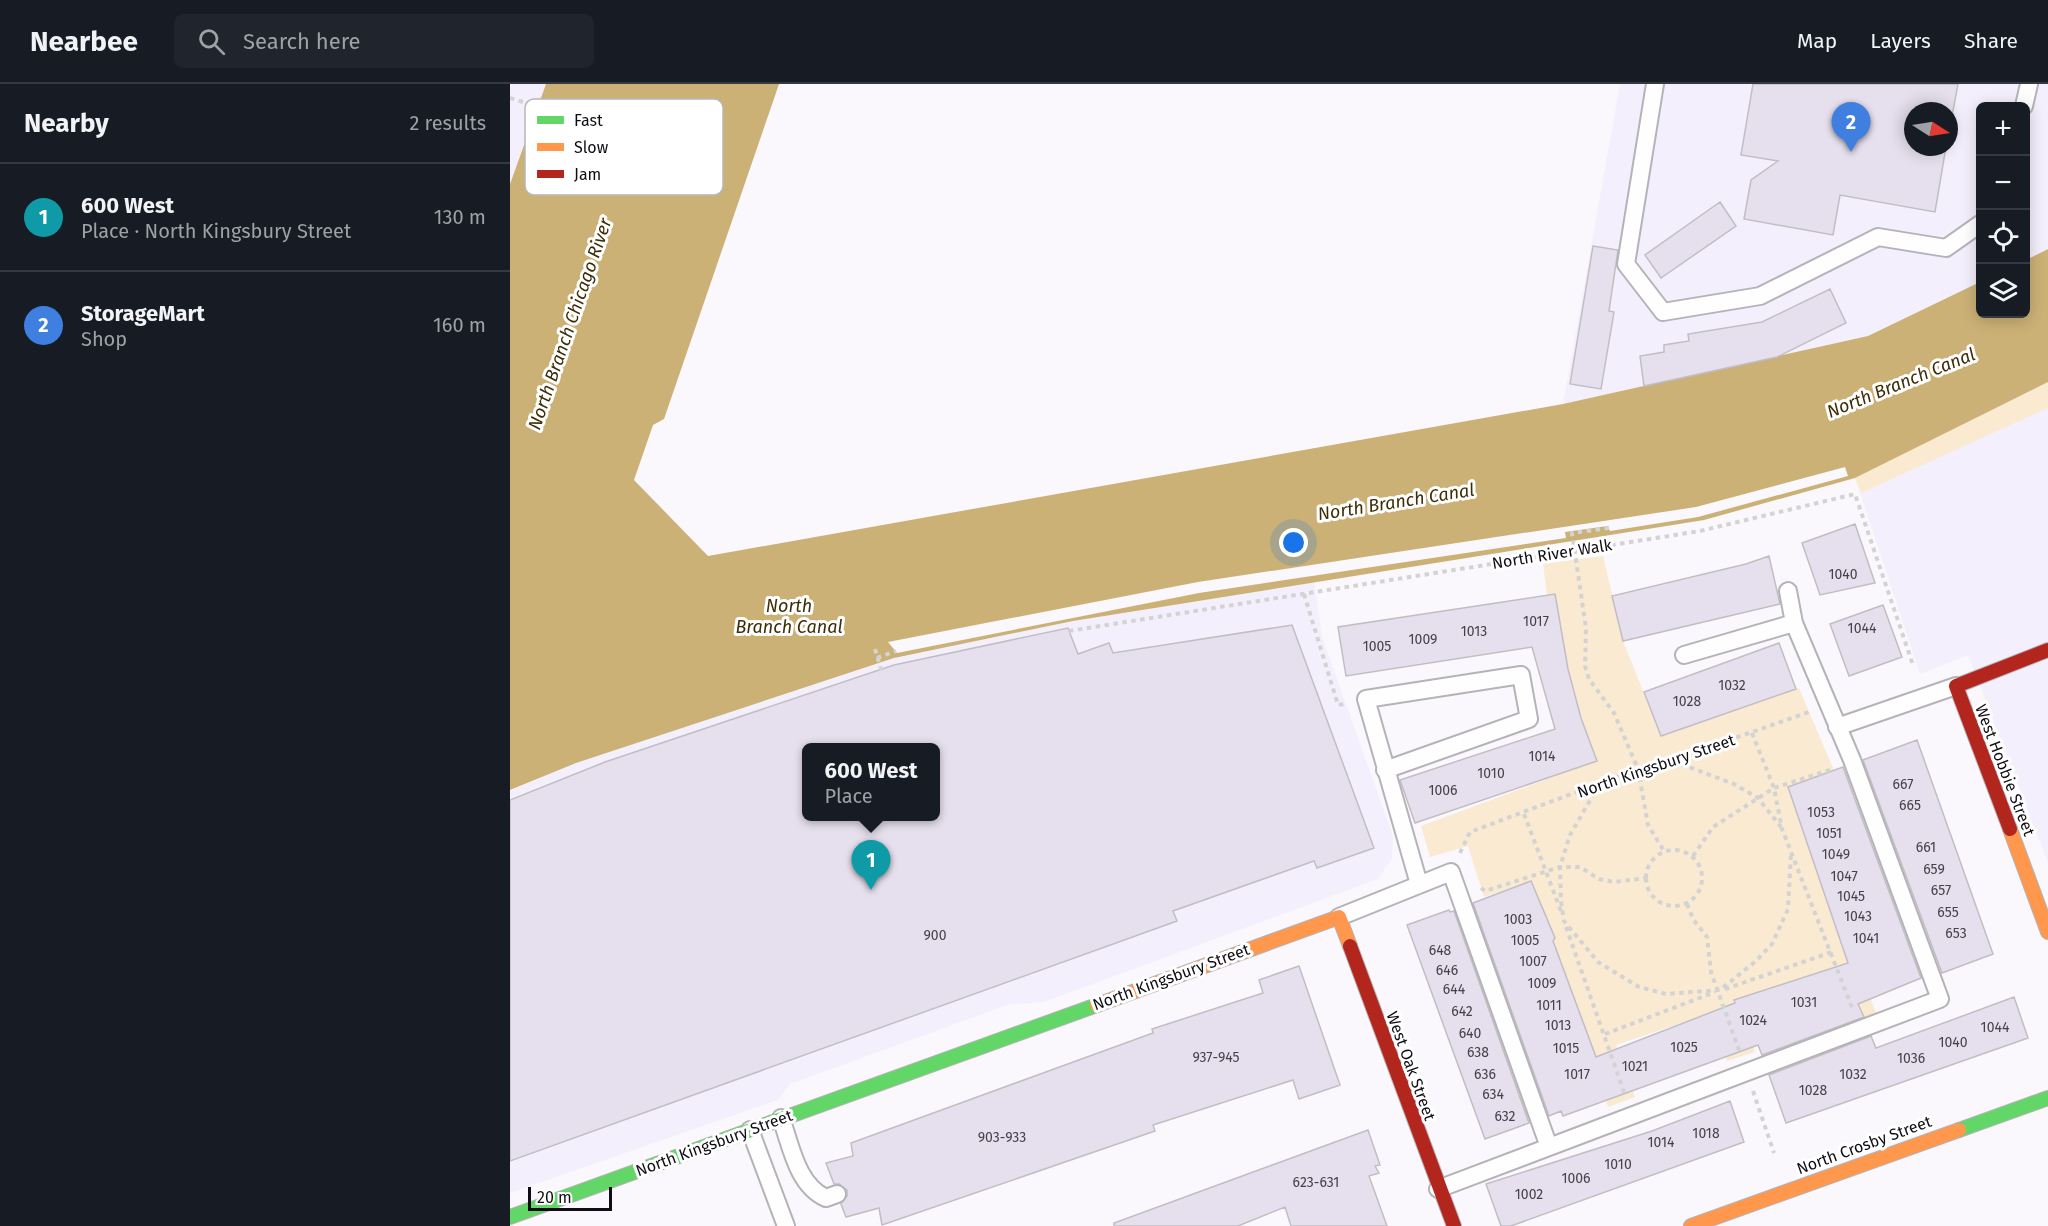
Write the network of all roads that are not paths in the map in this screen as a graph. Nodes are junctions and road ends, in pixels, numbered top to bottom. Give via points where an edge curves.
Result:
1 (1655, 84) edge
2 (2028, 84) edge
3 (2025, 102) edge
4 (1976, 227) edge
5 (1788, 591) dead end
6 (1794, 623) junction
7 (2048, 650) edge
8 (1684, 655) dead end
9 (1956, 686) junction
10 (1838, 727) junction
11 (1385, 770) junction
12 (1419, 884) junction
13 (1339, 917) junction
14 (2048, 932) edge
15 (2048, 1098) edge
16 (781, 1118) junction
17 (750, 1130) junction
18 (1549, 1148) junction
19 (1438, 1189) junction
20 (837, 1194) dead end
21 (510, 1217) edge
22 (786, 1226) edge
23 (1454, 1226) edge
24 (1691, 1226) edge

1 - 4 lane via 1626,264 1663,312 1760,296 1878,237 1946,248
2 - 3 lane
5 - 6 lane
6 - 8 lane
6 - 10 lane
7 - 9 street
9 - 10 lane
9 - 14 street, West Hobbie Street
10 - 18 lane via 1940,999
11 - 11 lane via 1366,699 1521,675 1529,718
11 - 12 lane
12 - 13 lane, North Kingsbury Street
12 - 18 lane, North Kingsbury Street via 1451,872
13 - 16 street, North Kingsbury Street
13 - 19 street, West Oak Street
15 - 24 street, North Crosby Street
16 - 17 street, North Kingsbury Street
16 - 20 lane via 802,1177 813,1192 826,1198
17 - 21 street, North Kingsbury Street
17 - 22 lane
18 - 19 lane
19 - 23 street, West Oak Street

